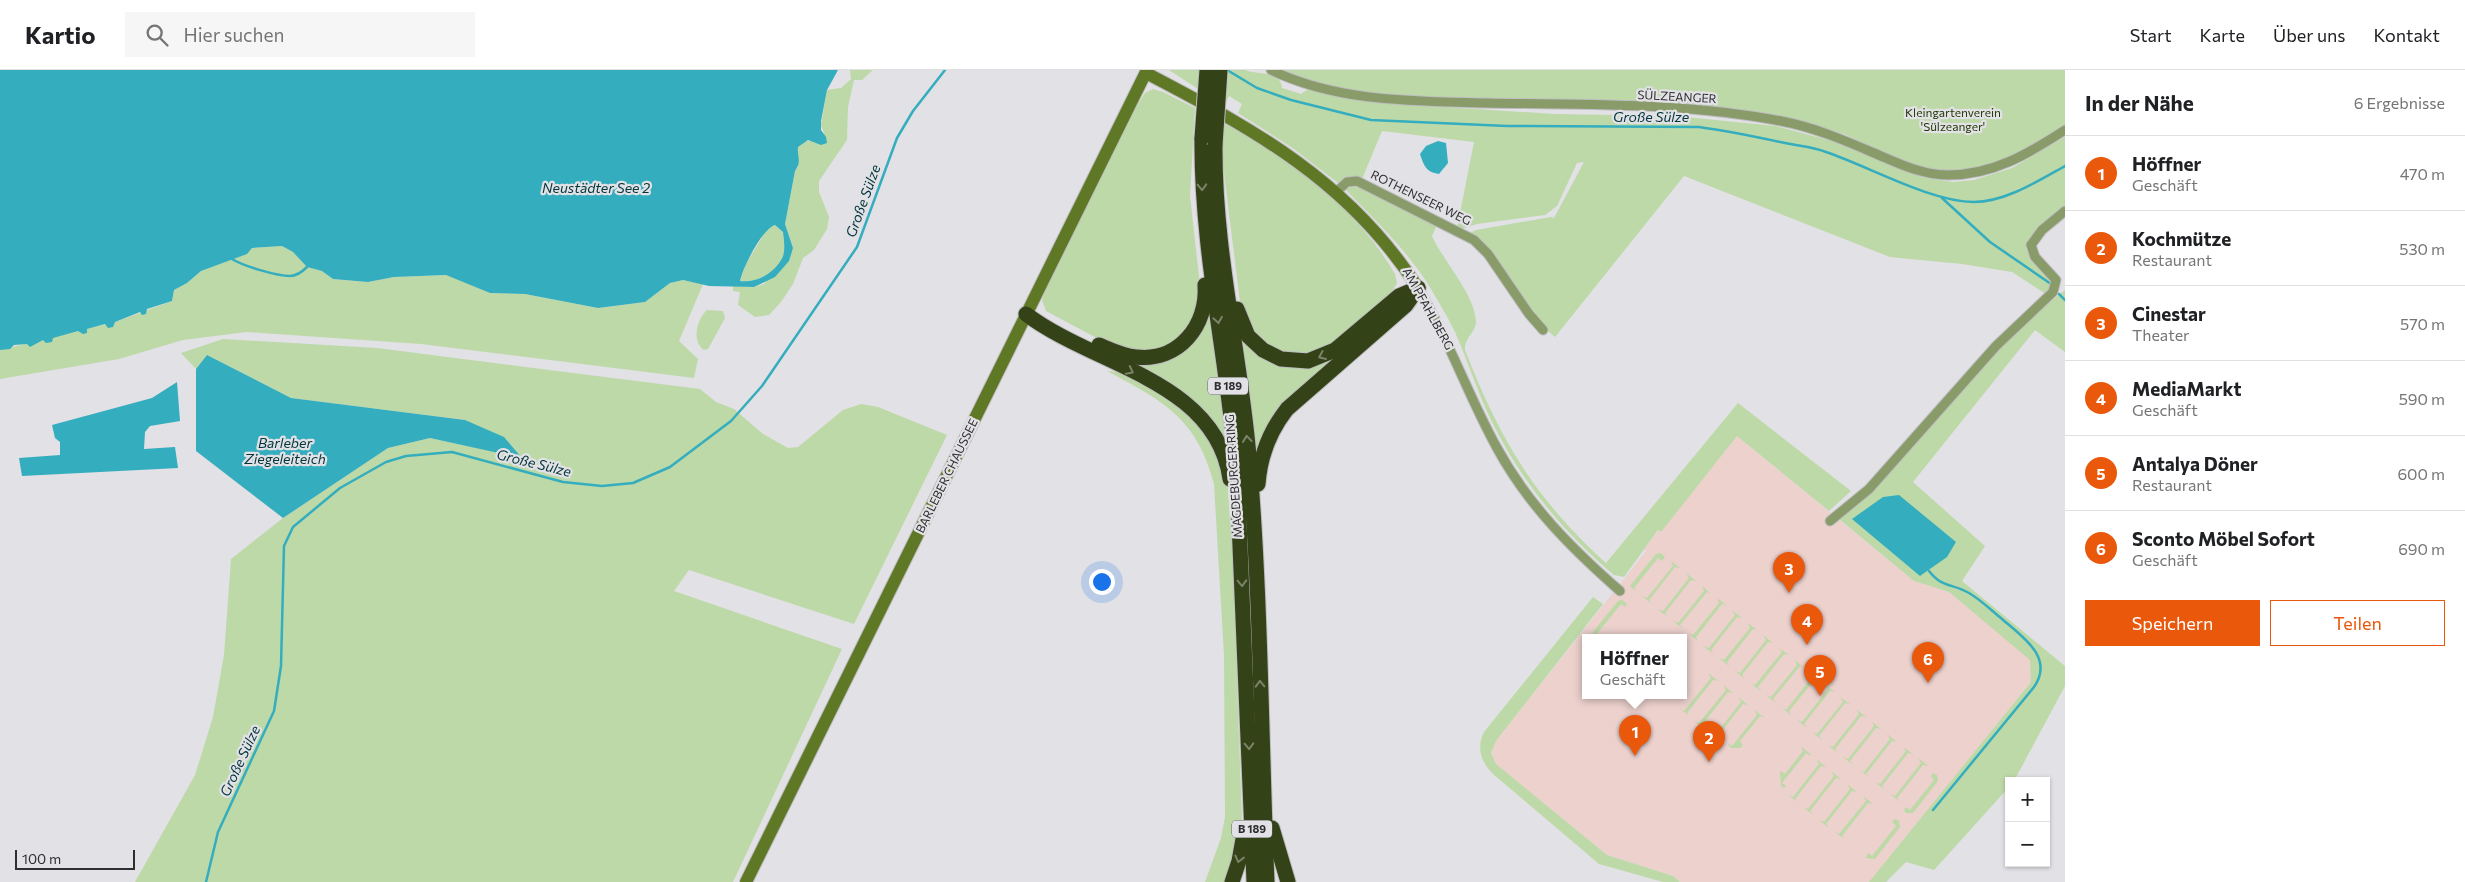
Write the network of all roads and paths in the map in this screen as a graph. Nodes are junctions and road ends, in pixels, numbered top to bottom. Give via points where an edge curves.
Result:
1 (1207, 70) edge
2 (1220, 70) edge
3 (1271, 70) edge
4 (1146, 71) edge
5 (2065, 130) edge
6 (1208, 141) junction
7 (1336, 192) junction
8 (2065, 211) edge
9 (1206, 238) junction
10 (1222, 263) junction
11 (1418, 288) junction
12 (1026, 314) junction
13 (1543, 330) dead end
14 (1830, 521) dead end
15 (1247, 537) junction
16 (1620, 591) dead end
17 (1250, 776) junction
18 (1263, 785) junction
19 (746, 882) edge
20 (1232, 882) edge
21 (1254, 882) edge
22 (1267, 882) edge
23 (1288, 882) edge

1 - 6 highway, MAGDEBURGER RING / B 189, bridge
2 - 6 highway, MAGDEBURGER RING / B 189, bridge
3 - 5 street, SÜLZEANGER via 1315,87 1382,99 1691,108 1779,120 1826,133 1913,169 1936,175 1994,169 2023,156
4 - 7 street, AM PFAHLBERG via 1270,142
4 - 12 street, BARLEBER CHAUSSEE
6 -> 9 highway, MAGDEBURGER RING / B 189
6 - 10 highway, MAGDEBURGER RING / B 189
7 - 11 street, AM PFAHLBERG via 1405,267
7 - 13 street, ROTHENSEER WEG via 1347,182 1356,181 1471,237 1488,254
8 - 14 street via 2042,230 2031,245 2035,257 2056,280 2053,291 1996,346 1879,479
9 - 12 highway via 1201,246 1206,292 1202,315 1187,340 1164,354 1144,358 1126,356 1094,343 1049,318
9 -> 15 highway, MAGDEBURGER RING / B 189
11 -> 10 highway via 1399,296 1335,350 1316,359 1294,361 1269,354 1248,336 1238,316 1230,274
15 -> 10 highway, MAGDEBURGER RING / B 189 via 1245,420
11 - 15 highway via 1406,305 1300,396 1279,420 1262,458 1258,486 1260,532
11 - 16 street, AM PFAHLBERG via 1446,338 1492,439 1518,483 1566,542
12 -> 15 highway via 1044,327 1167,389 1201,416 1214,433 1225,459 1231,485 1233,523
12 - 19 street, BARLEBER CHAUSSEE
15 -> 17 highway, MAGDEBURGER RING / B 189
18 -> 15 highway, MAGDEBURGER RING / B 189
17 -> 20 highway via 1242,850
17 - 21 highway, MAGDEBURGER RING / B 189
18 - 22 highway, MAGDEBURGER RING / B 189
18 - 23 highway via 1274,840

